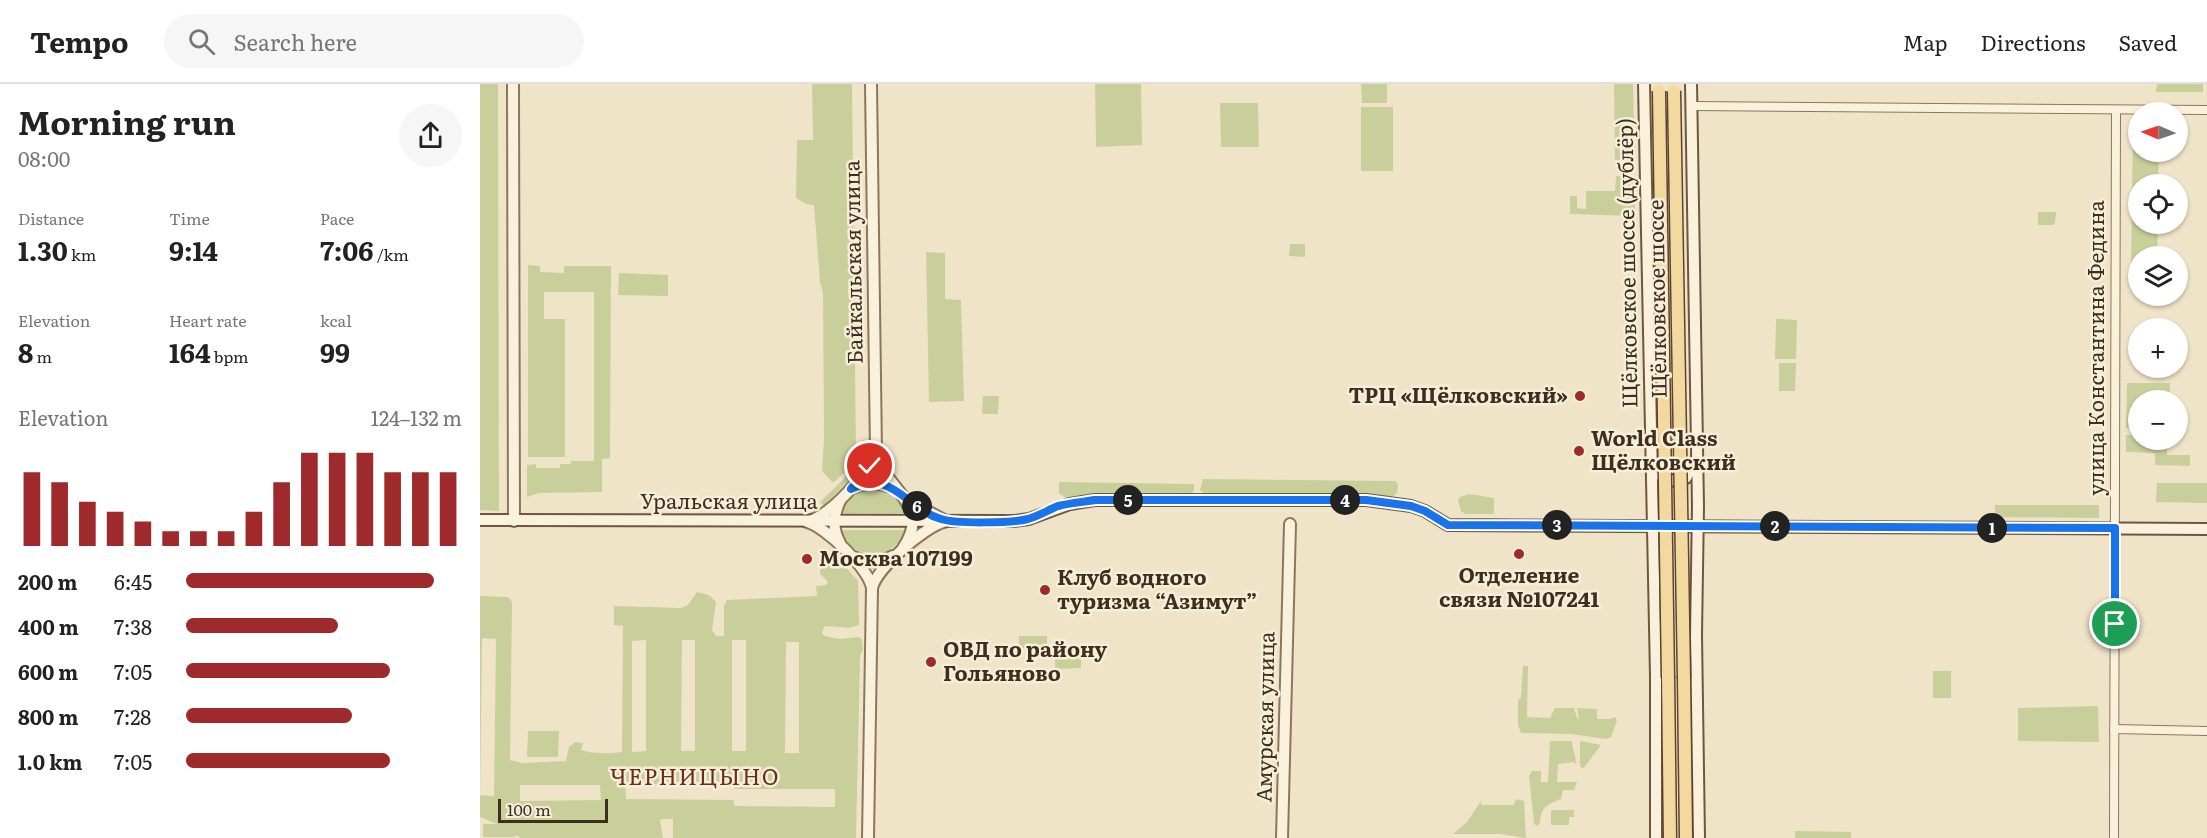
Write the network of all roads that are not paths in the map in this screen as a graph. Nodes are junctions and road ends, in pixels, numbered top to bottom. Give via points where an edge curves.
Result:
1 (513, 84) edge
2 (871, 84) edge
3 (1644, 84) edge
4 (1691, 84) edge
5 (1659, 87) edge
6 (1674, 87) edge
7 (1691, 106) junction
8 (2116, 110) junction
9 (2207, 110) edge
10 (875, 440) junction
11 (1697, 457) junction
12 (1652, 460) junction
13 (848, 491) junction
14 (904, 497) junction
15 (480, 520) edge
16 (514, 521) junction
17 (913, 521) junction
18 (950, 521) junction
19 (807, 522) junction
20 (833, 522) junction
21 (1290, 524) dead end
22 (1652, 525) junction
23 (1698, 526) junction
24 (2115, 528) junction
25 (2207, 529) edge
26 (901, 550) junction
27 (848, 553) junction
28 (872, 588) junction
29 (2114, 729) junction
30 (2207, 731) edge
31 (868, 838) edge
32 (1282, 838) edge
33 (1656, 838) edge
34 (1670, 838) edge
35 (1686, 838) edge
36 (1699, 838) edge
37 (2114, 838) edge

1 - 16 main road
2 - 10 main road, Байкальская улица
3 - 12 main road, Щёлковское шоссе (дублёр)
4 - 7 main road
5 - 34 main road, Щёлковское шоссе, bridge
6 - 35 main road, Щёлковское шоссе, bridge
7 - 8 street
7 - 11 main road
8 - 9 street
8 - 24 street, улица Константина Федина
10 - 13 main road via 870,466
10 - 14 main road via 877,460
11 - 12 main road via 1686,478 1677,481 1663,479
11 - 23 main road
12 - 22 main road, Щёлковское шоссе (дублёр)
13 - 14 main road via 878,483
13 - 19 main road via 819,517
13 - 20 main road via 839,502
14 - 17 main road
14 - 18 main road via 938,519
15 - 16 main road, Уральская улица
16 - 19 main road, Уральская улица
17 - 18 main road, Уральская улица
17 - 20 main road, Уральская улица
17 - 26 main road via 912,532
18 - 22 main road, Уральская улица via 1014,521 1095,500 1354,500 1411,506 1448,525
18 - 26 main road via 932,526
19 - 20 main road, Уральская улица
19 - 27 main road via 819,527
20 - 27 main road
21 - 32 main road, Амурская улица
22 - 23 main road
22 - 33 main road, Щёлковское шоссе (дублёр)
23 - 24 main road
23 - 36 main road
24 - 25 main road
24 - 29 street, улица Константина Федина
26 - 27 main road via 881,561 860,560
26 - 28 main road
27 - 28 main road via 869,577
28 - 31 main road
29 - 30 street
29 - 37 street, улица Константина Федина

